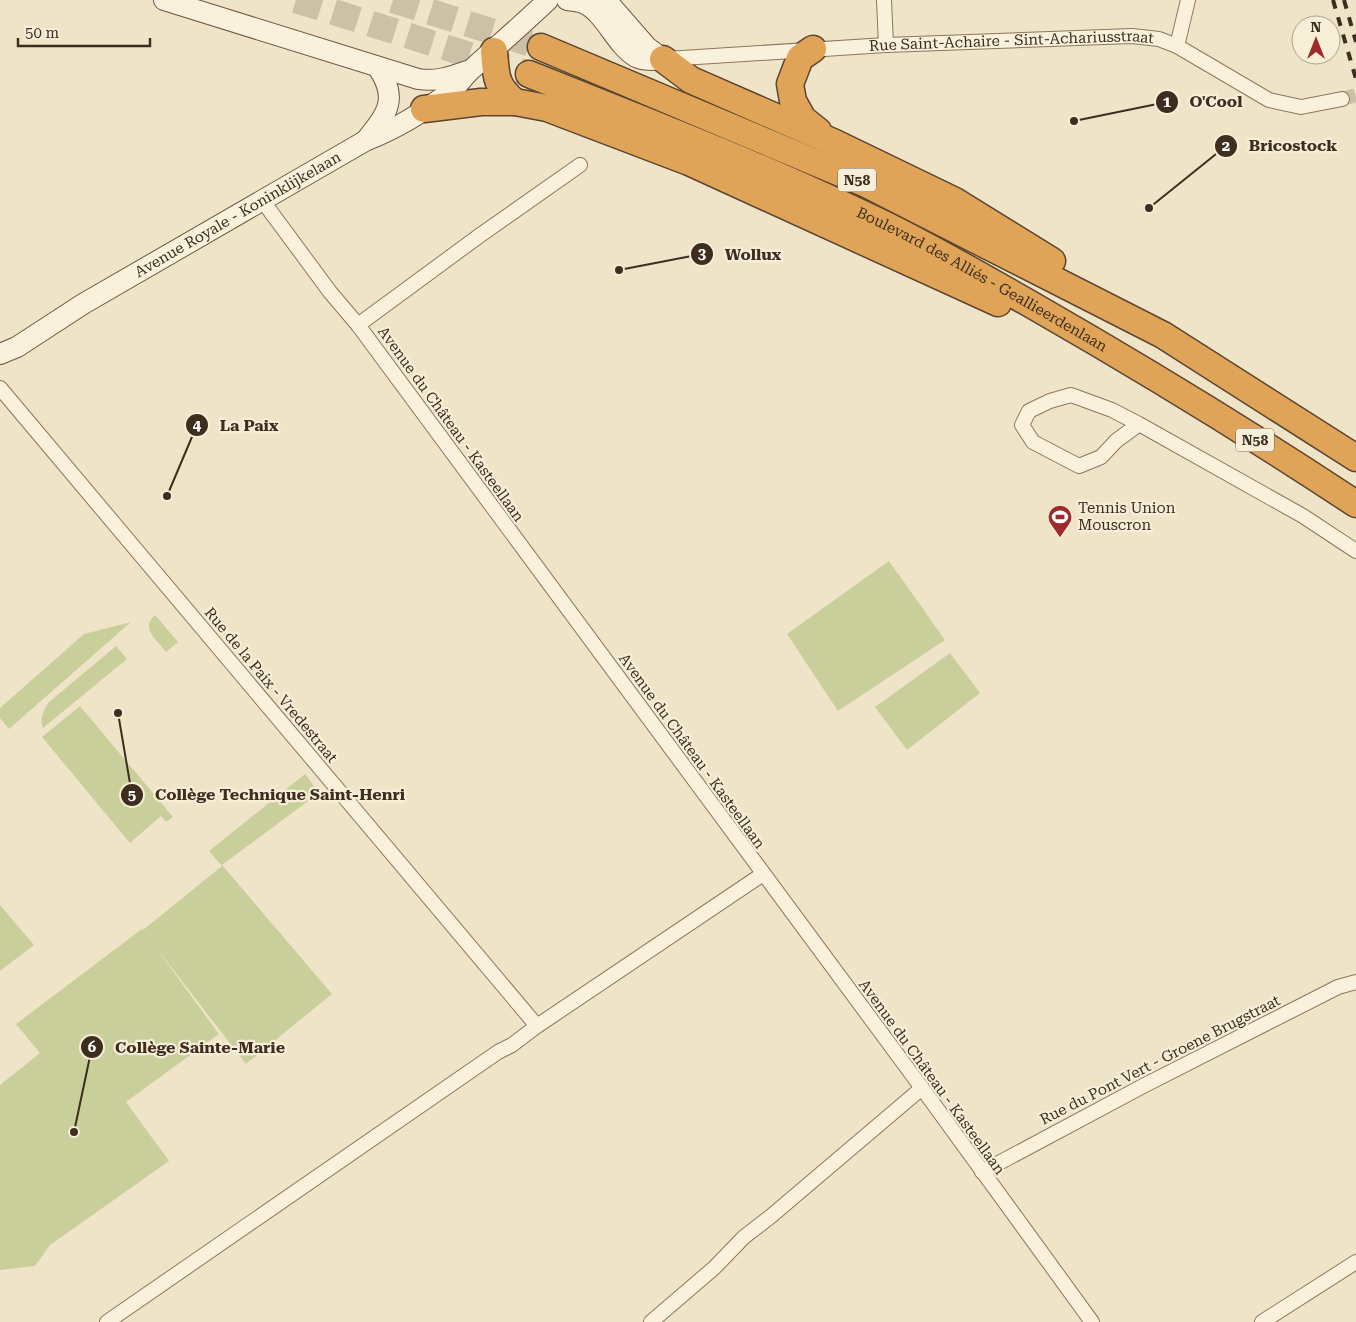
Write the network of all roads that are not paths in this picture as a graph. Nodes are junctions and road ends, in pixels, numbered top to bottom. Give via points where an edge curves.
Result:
1 (164, 0) edge
2 (548, 0) edge
3 (567, 0) edge
4 (606, 0) edge
5 (884, 0) edge
6 (1188, 0) edge
7 (886, 45) junction
8 (1177, 46) junction
9 (541, 47) tunnel mouth
10 (813, 49) junction
11 (494, 51) junction
12 (663, 59) junction
13 (378, 68) junction
14 (471, 70) junction
15 (529, 74) tunnel mouth
16 (1342, 99) tunnel mouth
17 (515, 102) junction
18 (424, 109) junction
19 (365, 141) junction
20 (835, 143) junction
21 (580, 166) dead end
22 (262, 200) junction
23 (1056, 319) junction
24 (358, 325) junction
25 (1163, 335) junction
26 (0, 354) edge
27 (0, 388) edge
28 (1139, 424) junction
29 (1356, 458) edge
30 (1356, 504) edge
31 (1356, 551) edge
32 (763, 874) junction
33 (1356, 982) edge
34 (537, 1026) junction
35 (922, 1088) junction
36 (982, 1172) junction
37 (1356, 1262) edge
38 (107, 1322) edge
39 (651, 1322) edge
40 (1092, 1322) edge
41 (1262, 1322) edge

1 - 13 main road
2 - 11 main road
3 - 12 main road, Rue Saint-Achaire - Sint-Achariusstraat via 591,8 636,57
4 - 12 main road via 647,47
5 - 7 street
6 - 8 street
7 - 8 street, Rue Saint-Achaire - Sint-Achariusstraat via 1132,36 1159,38
7 - 10 street, Rue Saint-Achaire - Sint-Achariusstraat
8 - 16 street, Rue Saint-Achaire - Sint-Achariusstraat via 1269,100 1301,107
9 - 25 highway, Boulevard des Alliés - Geallieerdenlaan / N58 via 864,183
10 - 12 street, Rue Saint-Achaire - Sint-Achariusstraat
10 - 20 highway via 800,58 790,84 793,101 803,119
11 - 14 main road
11 - 17 highway via 499,84
12 - 20 highway via 691,80
13 - 14 main road via 431,81
13 - 19 main road via 386,80 390,97 383,118
14 - 18 main road, Avenue Royale - Koninklijkelaan via 454,88
15 - 23 highway, Boulevard des Alliés - Geallieerdenlaan / N58 via 851,208 971,270
17 - 18 highway via 481,102
17 - 23 highway via 547,108 689,162 1016,312
18 - 19 main road, Avenue Royale - Koninklijkelaan via 384,134
19 - 22 main road, Avenue Royale - Koninklijkelaan
20 - 25 highway via 955,201 1073,274
21 - 24 street
22 - 24 street, Avenue du Château - Kasteellaan
22 - 26 main road, Avenue Royale - Koninklijkelaan via 83,304 17,347
23 - 30 highway, Boulevard des Alliés - Geallieerdenlaan / N58
24 - 32 street, Avenue du Château - Kasteellaan
25 - 29 highway, Boulevard des Alliés - Geallieerdenlaan / N58
27 - 34 street, Rue de la Paix - Vredestraat
28 - 28 street via 1071,395 1029,411 1022,425 1033,442 1079,466 1101,457
28 - 31 street via 1303,516
32 - 34 street
32 - 35 street, Avenue du Château - Kasteellaan
33 - 36 street, Rue du Pont Vert - Groene Brugstraat via 1338,987 1142,1086
34 - 38 street
35 - 36 street, Avenue du Château - Kasteellaan
35 - 39 street via 744,1237 714,1268
36 - 40 street, Avenue du Château - Kasteellaan
37 - 41 street

